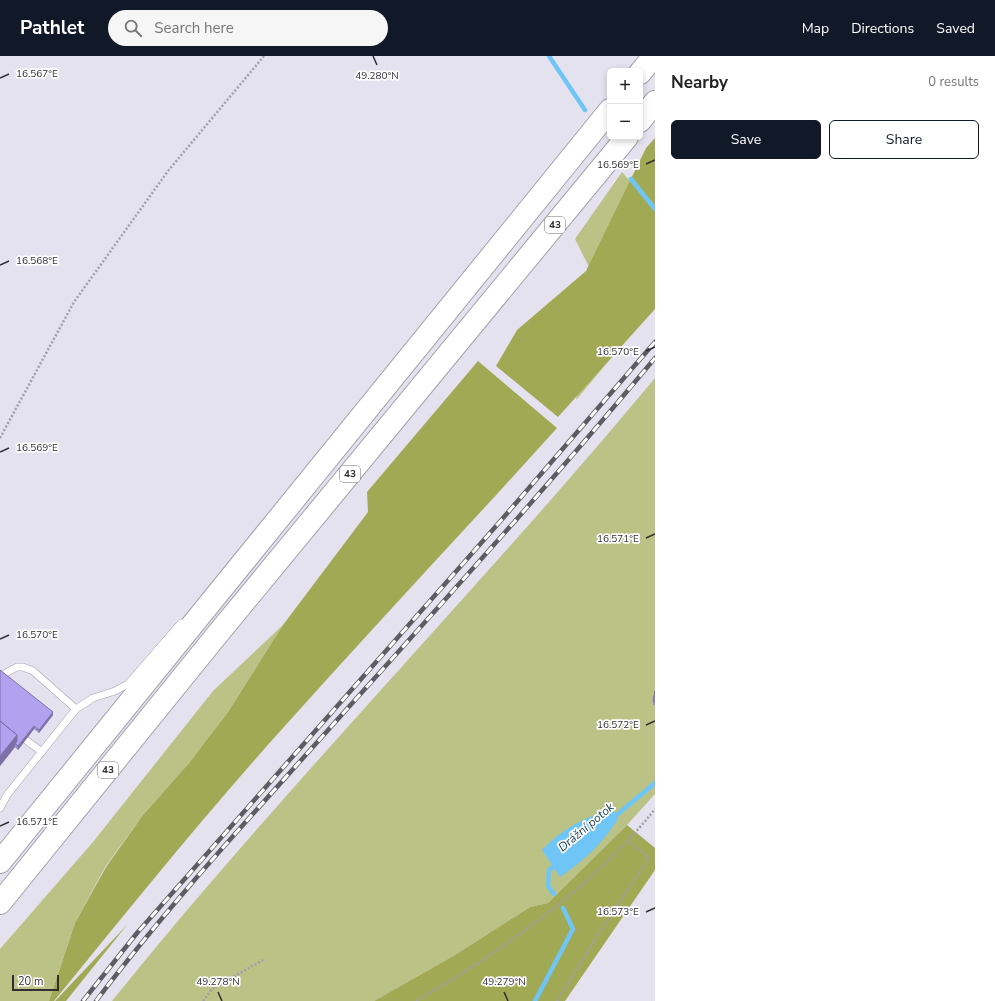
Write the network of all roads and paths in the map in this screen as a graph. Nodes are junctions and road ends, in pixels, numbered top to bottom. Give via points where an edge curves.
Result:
1 (264, 56) edge
2 (654, 56) edge
3 (643, 70) edge
4 (655, 102) edge
5 (607, 114) edge
6 (643, 116) edge
7 (655, 117) edge
8 (643, 131) edge
9 (625, 140) edge
10 (636, 140) edge
11 (484, 312) junction
12 (0, 438) edge
13 (262, 542) junction
14 (197, 606) dead end
15 (187, 617) dead end
16 (2, 675) edge
17 (76, 709) junction
18 (26, 740) edge
19 (42, 752) junction
20 (1, 804) edge
21 (655, 809) edge
22 (629, 841) junction
23 (0, 862) edge
24 (0, 903) edge
25 (263, 960) dead end
26 (203, 1001) edge
27 (416, 1001) edge
28 (557, 1001) edge

1 - 12 path via 168,171 74,302
2 - 3 highway
4 - 6 highway
5 - 13 highway, 43
7 - 8 highway
9 - 11 highway, 43
10 - 11 highway via 530,270
11 - 24 highway, 43 via 216,636
13 - 14 lane
13 - 23 highway, 43 via 134,694
15 - 17 lane via 128,684 93,698
16 - 17 lane via 17,667 28,669
17 - 19 lane
18 - 19 lane
19 - 20 lane
21 - 22 path
22 - 27 path via 588,880 550,910 459,976
22 - 28 path via 649,858
25 - 26 path via 212,989

